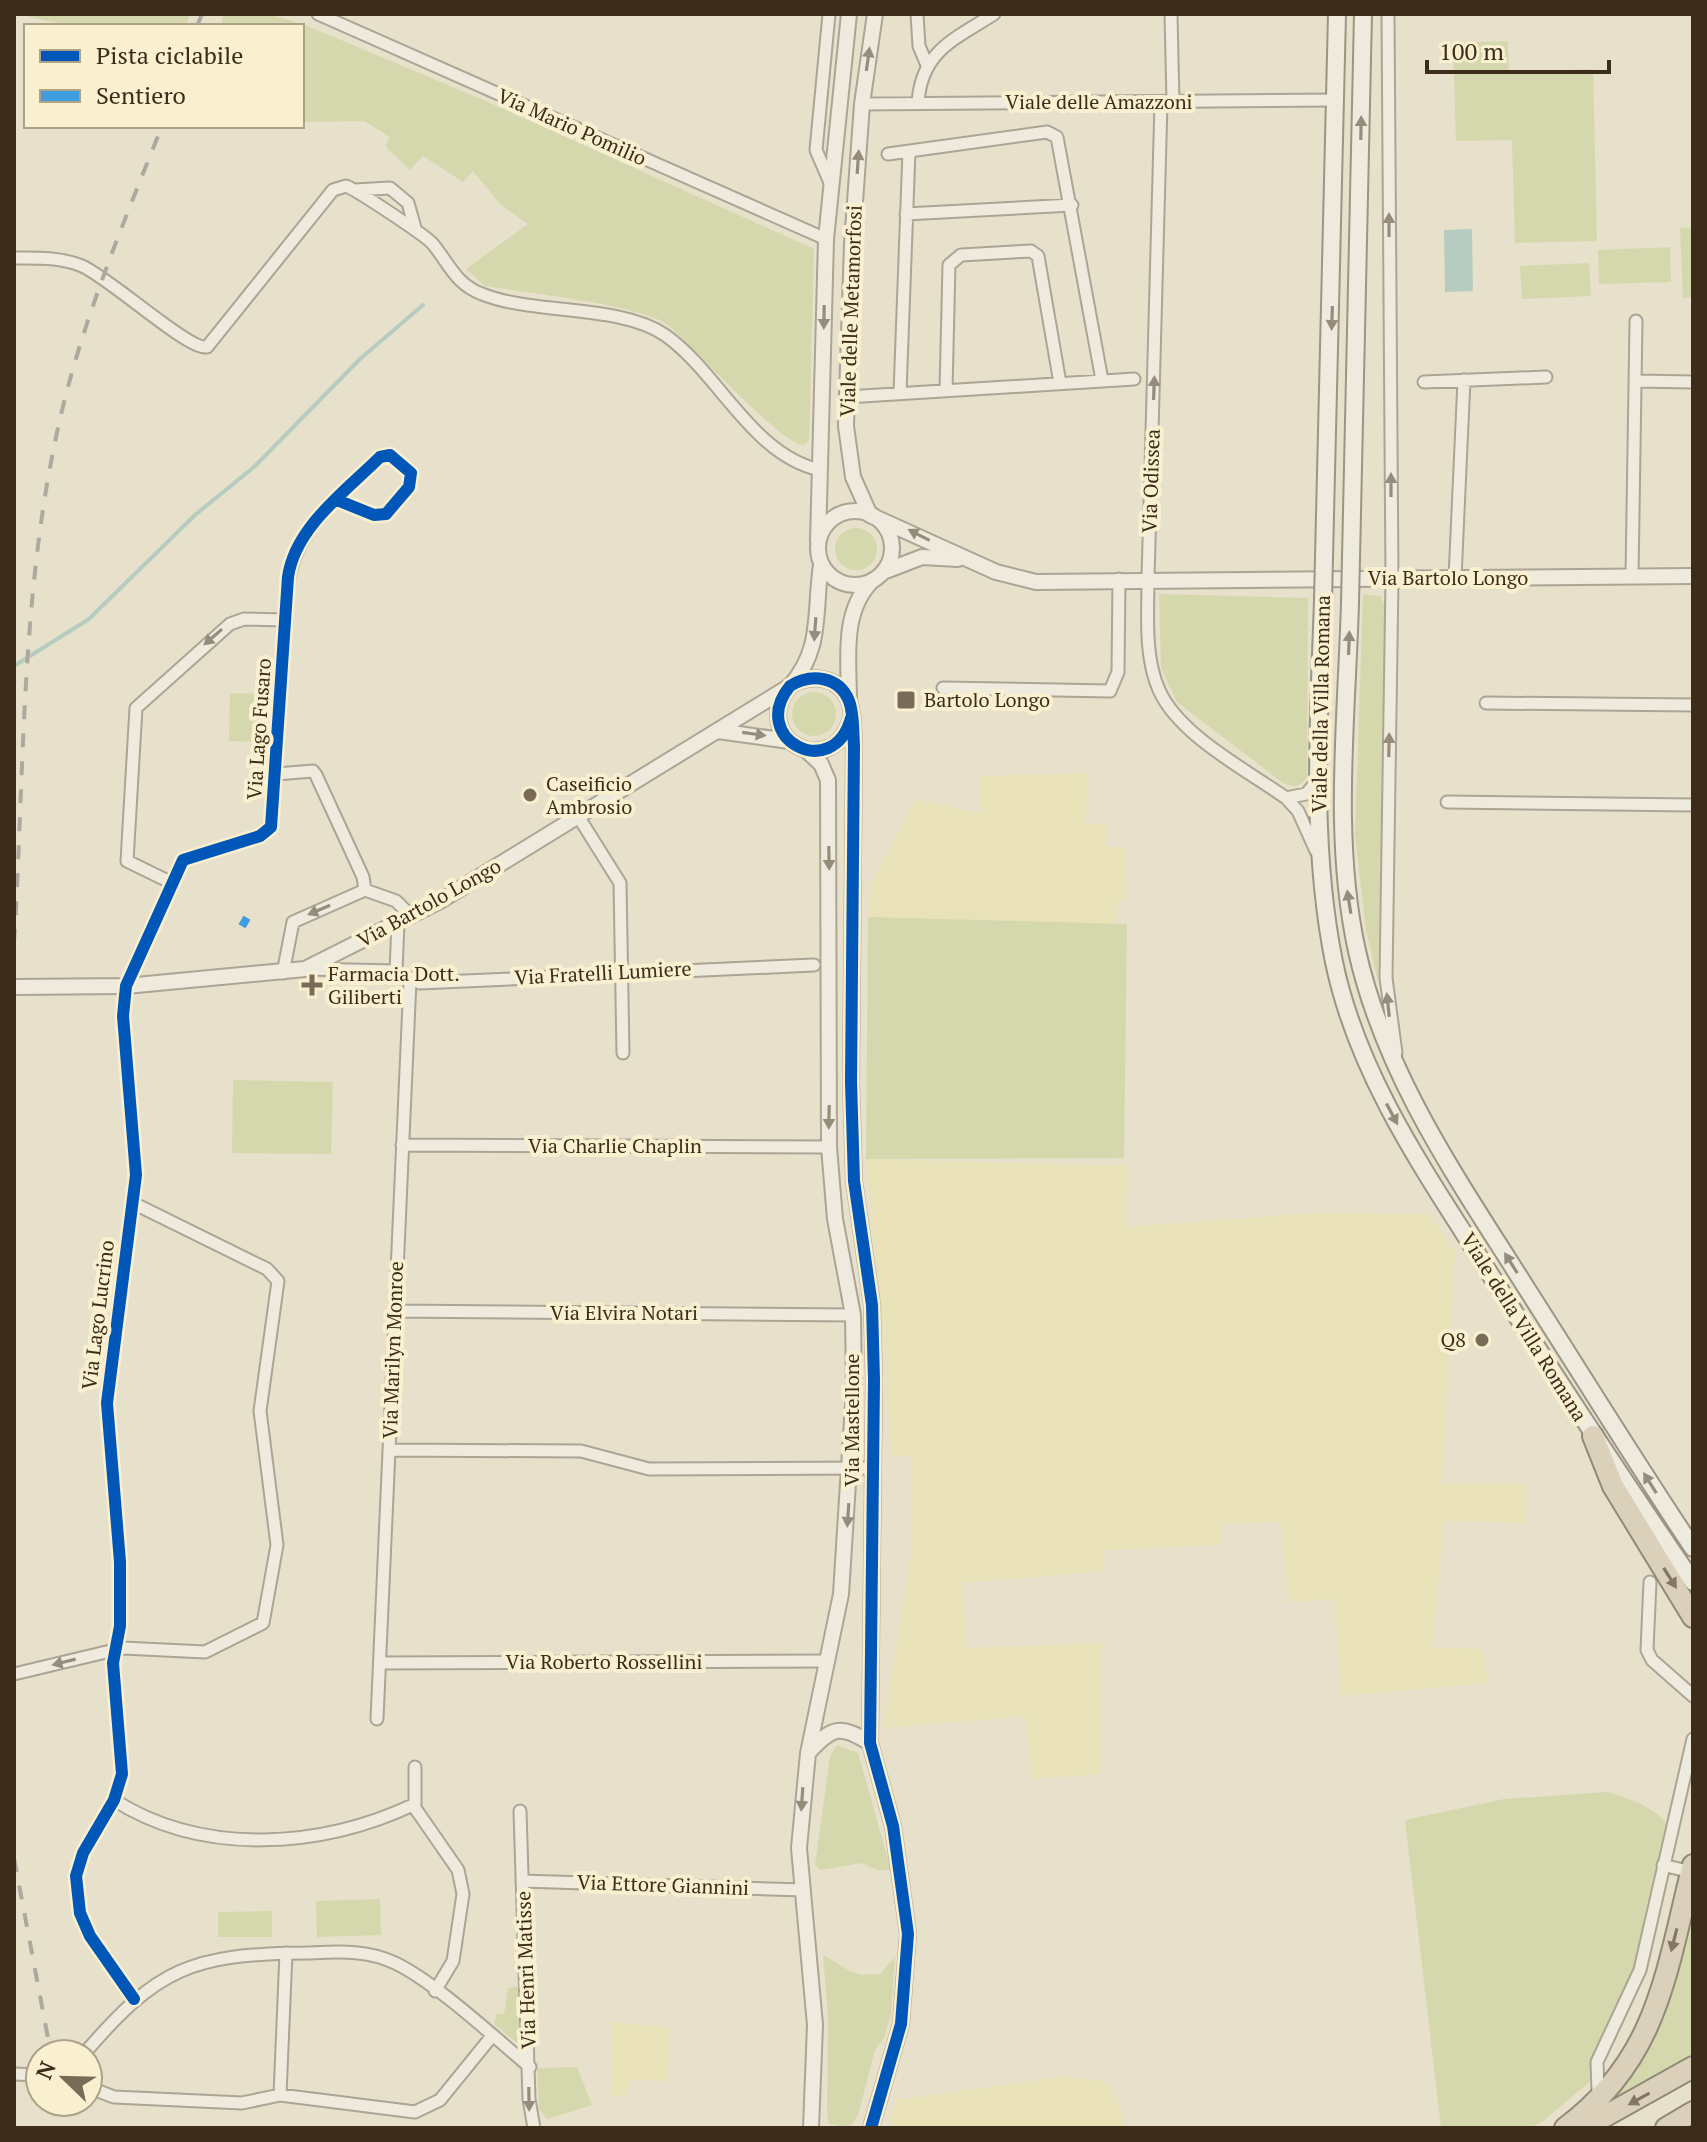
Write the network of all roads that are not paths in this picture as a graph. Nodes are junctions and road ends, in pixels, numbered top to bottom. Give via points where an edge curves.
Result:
1 (318, 14) edge
2 (829, 14) edge
3 (849, 14) edge
4 (875, 14) edge
5 (917, 14) edge
6 (994, 14) edge
7 (1171, 14) edge
8 (1363, 14) edge
9 (1388, 14) edge
10 (1334, 17) edge
11 (927, 65) junction
12 (1335, 100) junction
13 (1167, 102) junction
14 (918, 103) junction
15 (862, 104) junction
16 (838, 105) junction
17 (909, 151) junction
18 (888, 154) dead end
19 (831, 185) junction
20 (355, 190) junction
21 (1072, 205) junction
22 (906, 214) junction
23 (415, 228) junction
24 (826, 239) junction
25 (852, 244) junction
26 (14, 258) edge
27 (1636, 321) dead end
28 (1546, 377) dead end
29 (1134, 379) dead end
30 (1102, 380) junction
31 (1464, 380) junction
32 (1635, 381) junction
33 (1424, 382) dead end
34 (1693, 382) edge
35 (1060, 383) junction
36 (946, 390) junction
37 (900, 393) junction
38 (847, 397) junction
39 (820, 470) junction
40 (337, 500) junction
41 (870, 515) junction
42 (818, 541) junction
43 (966, 560) junction
44 (821, 565) junction
45 (878, 576) junction
46 (1632, 576) junction
47 (1693, 576) edge
48 (1148, 578) junction
49 (1455, 578) junction
50 (1119, 579) junction
51 (1392, 579) junction
52 (286, 620) junction
53 (790, 686) junction
54 (943, 688) dead end
55 (849, 702) junction
56 (1486, 703) dead end
57 (1693, 705) edge
58 (851, 718) junction
59 (718, 731) junction
60 (789, 741) junction
61 (807, 751) junction
62 (276, 774) junction
63 (1317, 781) junction
64 (1286, 798) junction
65 (1447, 802) dead end
66 (1693, 805) edge
67 (1460, 809) dead end
68 (1693, 813) edge
69 (578, 816) junction
70 (1322, 868) junction
71 (172, 883) junction
72 (365, 890) junction
73 (405, 920) junction
74 (814, 965) dead end
75 (305, 969) junction
76 (396, 971) junction
77 (623, 971) junction
78 (283, 973) junction
79 (410, 981) junction
80 (126, 986) junction
81 (14, 987) edge
82 (623, 1053) dead end
83 (1401, 1082) junction
84 (402, 1145) junction
85 (829, 1147) junction
86 (133, 1203) junction
87 (395, 1311) junction
88 (853, 1315) junction
89 (1593, 1436) junction
90 (389, 1450) junction
91 (872, 1468) junction
92 (851, 1469) junction
93 (1693, 1548) edge
94 (1650, 1582) dead end
95 (1693, 1582) edge
96 (1693, 1617) edge
97 (113, 1650) junction
98 (828, 1661) junction
99 (380, 1663) junction
100 (14, 1674) edge
101 (1693, 1696) edge
102 (377, 1719) dead end
103 (1693, 1739) edge
104 (870, 1743) junction
105 (808, 1753) junction
106 (415, 1767) dead end
107 (114, 1800) junction
108 (415, 1804) junction
109 (520, 1811) dead end
110 (1663, 1865) junction
111 (1688, 1867) edge
112 (522, 1881) junction
113 (803, 1890) junction
114 (286, 1953) junction
115 (435, 1991) junction
116 (134, 1999) junction
117 (492, 2036) junction
118 (99, 2038) edge
119 (530, 2067) junction
120 (1693, 2067) edge
121 (1598, 2091) dead end
122 (104, 2093) edge
123 (280, 2095) junction
124 (1693, 2112) edge
125 (815, 2124) edge
126 (870, 2124) edge
127 (1597, 2127) edge
128 (534, 2128) edge
129 (1565, 2128) edge
130 (1666, 2128) edge

1 - 24 street, Via Mario Pomilio
2 - 19 street, Viale delle Metamorfosi via 816,150
3 - 16 street, Viale delle Metamorfosi
15 -> 4 street, Viale delle Metamorfosi
5 - 11 street via 919,46
6 - 11 street via 944,46
7 - 13 street, Via Odissea
83 -> 8 main road, Viale della Villa Romana, bridge via 1367,992 1346,882
51 -> 9 street, Viale della Villa Romana
10 - 12 main road, Viale della Villa Romana
11 - 14 street
12 - 13 street, Viale delle Amazzoni
12 -> 63 main road, Viale della Villa Romana, bridge
13 - 14 street, Viale delle Amazzoni
48 -> 13 street, Via Odissea
14 - 15 street, Viale delle Amazzoni
15 - 16 street
25 -> 15 street, Viale delle Metamorfosi
16 - 19 street, Viale delle Metamorfosi
17 - 18 street
17 - 21 street via 1052,133 1061,141
17 - 22 street
19 - 24 street, Viale delle Metamorfosi
20 - 23 street
20 - 23 street via 390,188 408,203
20 - 26 street via 333,190 217,339 203,348 84,267 56,259
21 - 22 street
21 - 30 street
22 - 37 street
23 - 39 street via 453,276 480,294 636,322 663,333 764,436 792,458
24 - 25 street
24 -> 39 street, Viale delle Metamorfosi
25 - 38 street, Viale delle Metamorfosi
27 - 32 street
28 - 31 street
29 - 30 street
30 - 35 street
31 - 33 street
31 - 49 street
32 - 34 street
32 - 46 street
35 - 36 street
35 - 36 street via 1038,256 1031,251 961,255 949,265
36 - 37 street
37 - 38 street
38 - 41 street, Viale delle Metamorfosi via 850,464
39 - 42 street, Viale delle Metamorfosi
40 - 40 street, Via Lago Fusaro via 384,455 411,473 409,487 386,514 374,515
40 - 52 street, Via Lago Fusaro via 304,535 291,561
41 - 42 street via 856,511 834,517
43 -> 41 street, Via Bartolo Longo
41 - 45 street via 889,536 891,556
42 - 44 street
43 - 45 street, Via Bartolo Longo via 922,557
43 - 50 street, Via Bartolo Longo via 1036,582
44 - 45 street via 841,583 855,585
44 -> 53 street, Via Bartolo Longo via 814,648
45 - 55 street via 853,608
46 - 47 street, Via Bartolo Longo
46 - 49 street, Via Bartolo Longo
48 - 50 street, Via Bartolo Longo
48 - 51 street, Via Bartolo Longo
48 - 64 street, Via Odissea via 1149,651 1169,709 1180,723
49 - 51 street, Via Bartolo Longo
50 - 54 street via 1118,672 1110,691
83 -> 51 street, Viale della Villa Romana via 1386,978
52 - 62 street, Via Lago Fusaro
52 -> 71 street via 230,624 136,708 126,857 130,865
53 - 55 street via 819,678 837,685
53 - 59 street, Via Bartolo Longo
53 - 60 street via 778,714
55 - 58 street
56 - 57 street
58 - 61 street via 848,730 831,747
58 - 91 street, Via Mastellone via 851,1082 854,1181 872,1305
59 -> 60 street
59 - 69 street, Via Bartolo Longo
60 - 61 street
61 -> 85 street, Via Mastellone via 828,780
62 - 71 street, Via Lago Fusaro via 273,820 267,832 188,857
62 - 72 street via 313,771
63 - 64 street via 1306,794
63 - 70 main road, Viale della Villa Romana
64 - 70 street, Via Odissea via 1309,831
65 - 66 street
67 - 68 street
69 - 73 street, Via Bartolo Longo
69 - 77 street via 620,883
70 -> 89 main road, Viale della Villa Romana via 1334,963 1360,1051 1392,1117
71 - 80 street, Via Lago Fusaro
72 - 73 street via 396,901
72 -> 78 street via 293,922
73 - 75 street, Via Bartolo Longo
73 - 76 street
74 - 77 street, Via Fratelli Lumiere
75 - 76 street
75 - 78 street, Via Bartolo Longo
76 - 79 street
77 - 79 street, Via Fratelli Lumiere
77 - 82 street
78 - 80 street, Via Bartolo Longo
79 - 84 street, Via Marilyn Monroe
80 - 81 street, Via Bartolo Longo
80 - 86 street, Via Lago Lucrino via 123,1016 137,1156
93 -> 83 main road, Viale della Villa Romana
84 - 85 street, Via Charlie Chaplin
84 - 87 street, Via Marilyn Monroe
85 - 88 street, Via Mastellone via 835,1219
86 - 97 street, Via Lago Lucrino via 107,1395 120,1562 120,1626
86 - 97 street via 267,1269 278,1281 260,1411 277,1545 265,1618 254,1630 205,1652
87 - 88 street, Via Elvira Notari
87 - 90 street, Via Marilyn Monroe
88 - 92 street, Via Mastellone
89 - 95 main road, Viale della Villa Romana
89 -> 96 highway via 1613,1486
90 - 92 street via 581,1451 649,1469
90 - 99 street, Via Marilyn Monroe
91 - 92 street
91 - 104 street, Via Mastellone
92 -> 98 street, Via Mastellone via 841,1594
94 - 101 street via 1647,1650
97 -> 100 street
97 - 107 street, Via Lago Lucrino via 122,1764
98 - 99 street, Via Roberto Rossellini
98 - 105 street, Via Mastellone
99 - 102 street, Via Marilyn Monroe
103 - 110 street
104 - 105 street via 838,1730 826,1734
104 - 126 street, Via Mastellone via 893,1826 908,1934 901,2024
105 -> 113 street, Via Mastellone via 799,1848
106 - 108 street
107 - 108 street via 206,1835 252,1841 314,1836
107 - 116 street, Via Lago Lucrino via 78,1863 75,1888 90,1936
108 - 115 street via 458,1870 463,1894 453,1961
109 - 112 street, Via Henri Matisse
110 - 111 street
110 - 121 street via 1640,1970 1597,2062
111 -> 129 highway via 1648,2030 1613,2085
112 - 113 street, Via Ettore Giannini
112 - 119 street, Via Henri Matisse
113 - 125 street, Via Mastellone via 815,2025
114 - 115 street via 376,1956 404,1967
114 - 116 street via 208,1960 178,1971
114 - 123 street
115 - 117 street
116 - 118 street
117 - 119 street
117 - 123 street via 440,2100 421,2111
119 -> 128 street, Via Henri Matisse
120 -> 127 highway
122 - 123 street via 242,2103
124 - 130 highway

